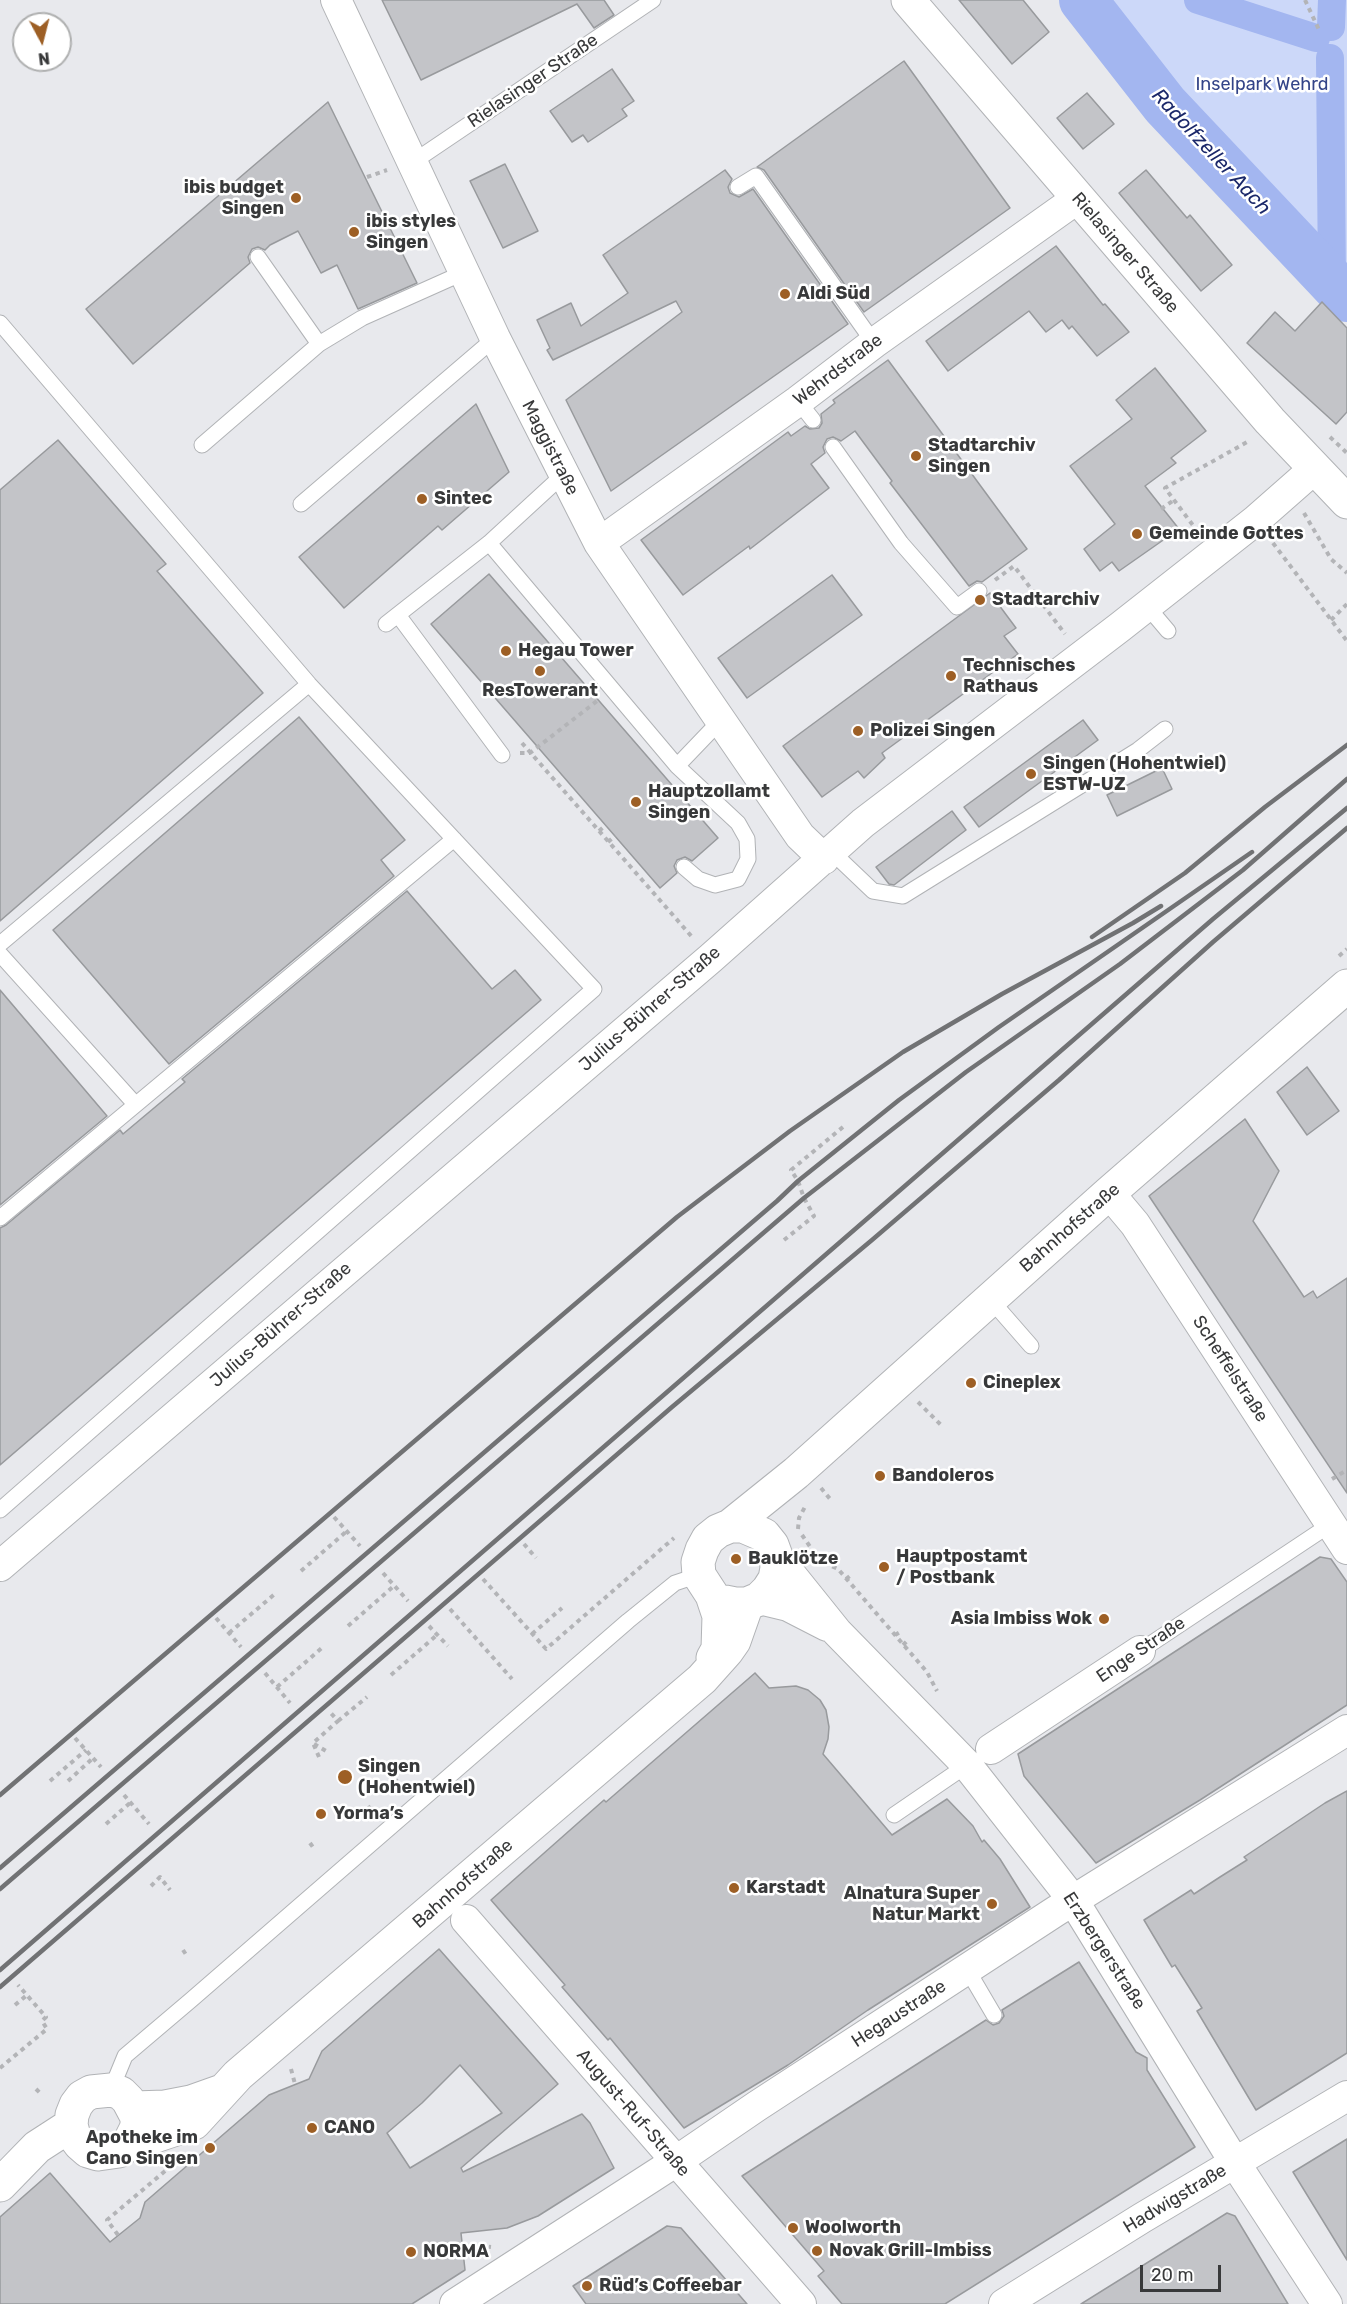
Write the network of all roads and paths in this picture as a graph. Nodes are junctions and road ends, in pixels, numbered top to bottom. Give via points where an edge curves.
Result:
1 (336, 0) edge
2 (653, 0) edge
3 (908, 0) edge
4 (1305, 0) edge
5 (1320, 32) dead end
6 (413, 162) junction
7 (738, 187) dead end
8 (1078, 198) junction
9 (258, 256) dead end
10 (465, 272) junction
11 (2, 327) edge
12 (495, 338) junction
13 (874, 343) junction
14 (318, 344) junction
15 (1248, 441) dead end
16 (201, 445) dead end
17 (833, 447) dead end
18 (1314, 469) junction
19 (564, 475) junction
20 (1174, 500) junction
21 (1347, 502) edge
22 (301, 504) dead end
23 (1161, 509) dead end
24 (489, 543) junction
25 (599, 543) junction
26 (1214, 552) junction
27 (1288, 564) dead end
28 (1014, 566) dead end
29 (979, 591) dead end
30 (1347, 604) edge
31 (1146, 605) junction
32 (1331, 620) junction
33 (1168, 631) dead end
34 (1347, 641) edge
35 (1081, 657) junction
36 (309, 684) junction
37 (612, 689) junction
38 (722, 720) junction
39 (1165, 729) dead end
40 (516, 736) dead end
41 (530, 753) junction
42 (502, 755) joint
43 (677, 766) junction
44 (606, 825) dead end
45 (599, 831) junction
46 (615, 836) dead end
47 (454, 838) junction
48 (609, 842) junction
49 (828, 856) junction
50 (684, 867) dead end
51 (0, 944) edge
52 (0, 954) edge
53 (711, 958) junction
54 (1347, 986) edge
55 (135, 1104) junction
56 (843, 1126) dead end
57 (1109, 1193) junction
58 (0, 1218) edge
59 (784, 1240) dead end
60 (990, 1299) junction
61 (1031, 1346) dead end
62 (808, 1486) junction
63 (831, 1500) dead end
64 (0, 1510) edge
65 (334, 1516) dead end
66 (1331, 1524) junction
67 (730, 1527) junction
68 (347, 1531) junction
69 (682, 1531) dead end
70 (524, 1544) dead end
71 (360, 1546) dead end
72 (1347, 1549) edge
73 (774, 1550) junction
74 (536, 1558) dead end
75 (0, 1566) edge
76 (301, 1571) dead end
77 (382, 1573) dead end
78 (851, 1575) dead end
79 (846, 1579) junction
80 (483, 1580) dead end
81 (706, 1585) junction
82 (394, 1586) junction
83 (276, 1593) dead end
84 (408, 1601) dead end
85 (753, 1601) junction
86 (562, 1608) dead end
87 (450, 1609) dead end
88 (216, 1618) dead end
89 (348, 1626) dead end
90 (429, 1626) dead end
91 (837, 1632) junction
92 (900, 1632) dead end
93 (229, 1633) junction
94 (532, 1634) junction
95 (437, 1635) junction
96 (895, 1635) junction
97 (908, 1640) dead end
98 (903, 1645) junction
99 (448, 1646) dead end
100 (242, 1647) dead end
101 (323, 1647) dead end
102 (1140, 1651) joint
103 (265, 1673) dead end
104 (391, 1675) dead end
105 (512, 1679) dead end
106 (702, 1679) junction
107 (277, 1687) junction
108 (367, 1697) dead end
109 (944, 1699) dead end
110 (290, 1702) dead end
111 (329, 1711) dead end
112 (338, 1721) junction
113 (1347, 1730) edge
114 (75, 1738) dead end
115 (313, 1743) junction
116 (86, 1750) junction
117 (326, 1751) dead end
118 (320, 1757) dead end
119 (93, 1758) junction
120 (970, 1764) junction
121 (101, 1767) dead end
122 (390, 1773) dead end
123 (397, 1780) dead end
124 (50, 1781) dead end
125 (68, 1781) dead end
126 (124, 1795) dead end
127 (131, 1802) junction
128 (894, 1815) dead end
129 (106, 1824) dead end
130 (149, 1824) dead end
131 (309, 1843) dead end
132 (315, 1850) dead end
133 (150, 1886) dead end
134 (170, 1890) dead end
135 (1073, 1900) junction
136 (466, 1920) dead end
137 (183, 1950) dead end
138 (187, 1956) dead end
139 (967, 1969) junction
140 (18, 1984) dead end
141 (27, 1995) junction
142 (15, 2005) dead end
143 (994, 2015) dead end
144 (290, 2066) dead end
145 (0, 2068) edge
146 (295, 2084) dead end
147 (36, 2089) dead end
148 (224, 2090) junction
149 (40, 2093) dead end
150 (1347, 2096) edge
151 (123, 2099) junction
152 (71, 2125) junction
153 (128, 2145) junction
154 (675, 2162) junction
155 (1235, 2163) junction
156 (0, 2185) edge
157 (455, 2304) edge
158 (801, 2304) edge
159 (1004, 2304) edge
160 (1327, 2304) edge

1 - 6 street, Maggistraße
2 - 6 lane, Rielasinger Straße
3 - 8 street, Rielasinger Straße
4 - 5 path
6 - 10 street, Maggistraße
7 - 13 lane via 756,176
8 - 13 street, Wehrdstraße
8 - 18 street, Rielasinger Straße
9 - 14 lane
10 - 12 street, Maggistraße
10 - 14 lane via 362,318
11 - 36 lane
12 - 19 street, Maggistraße
12 - 22 lane
13 - 25 street, Wehrdstraße via 805,410
14 - 16 lane
15 - 20 path via 1165,488
17 - 29 lane via 901,543 957,607
18 - 21 street, Rielasinger Straße
18 - 26 street, Julius-Bührer-Straße
19 - 24 lane
19 - 25 street, Maggistraße
20 - 23 path
20 - 26 path
24 - 37 lane
24 - 42 lane via 392,620
25 - 38 street, Maggistraße
26 - 31 street, Julius-Bührer-Straße
27 - 32 path
28 - 35 path
30 - 32 path
31 - 33 lane
31 - 35 street, Julius-Bührer-Straße
32 - 34 path
35 - 49 street, Julius-Bührer-Straße via 863,823
36 - 47 lane
36 - 51 lane
37 - 41 path
37 - 43 lane
38 - 43 lane
38 - 49 street, Maggistraße via 800,836
39 - 49 lane via 1138,750 903,896 873,891
40 - 41 path
41 - 42 path
41 - 45 path
43 - 50 lane via 738,823 747,839 748,859 738,879 715,885 698,879
44 - 45 path
45 - 48 path
46 - 48 path
47 - 55 lane
47 - 64 lane via 594,989
48 - 53 path
49 - 53 street, Julius-Bührer-Straße
52 - 55 lane
53 - 75 street, Julius-Bührer-Straße
54 - 57 street, Bahnhofstraße
55 - 58 lane
56 - 59 path via 791,1170 814,1216
57 - 60 street, Bahnhofstraße
57 - 66 street, Scheffelstraße via 1135,1224
60 - 61 lane
60 - 62 street, Bahnhofstraße
62 - 63 path
62 - 67 street, Bahnhofstraße
62 - 73 street, Bahnhofstraße via 780,1512
62 - 79 path via 798,1529 820,1561 838,1569
65 - 68 path
66 - 72 street, Scheffelstraße
66 - 102 lane, Enge Straße
67 - 73 street via 754,1529 764,1535
67 - 81 street, Bahnhofstraße via 708,1539 702,1550 698,1562
68 - 71 path
68 - 76 path
69 - 94 path via 546,1649
70 - 74 path
73 - 85 street, Bahnhofstraße via 775,1580
73 - 91 street, Erzbergerstraße
77 - 82 path
78 - 79 path
79 - 96 path
80 - 94 path
81 - 85 street via 722,1601
81 - 106 street, Bahnhofstraße via 719,1616 718,1649
81 - 151 lane via 675,1583 628,1621 125,2056
82 - 84 path
82 - 89 path
83 - 93 path
85 - 91 street, Erzbergerstraße via 788,1605
85 - 106 street, Bahnhofstraße via 731,1646
86 - 94 path
87 - 105 path
88 - 93 path
90 - 95 path
91 - 120 street, Erzbergerstraße
92 - 96 path
93 - 100 path
95 - 99 path
95 - 104 path
96 - 98 path
97 - 98 path
98 - 109 path
101 - 107 path
102 - 120 street, Enge Straße
103 - 107 path
106 - 148 street, Bahnhofstraße
107 - 110 path
108 - 112 path
111 - 112 path
112 - 115 path
113 - 135 street, Hegaustraße
114 - 116 path
115 - 117 path
115 - 118 path
116 - 119 path
116 - 124 path
119 - 121 path
119 - 125 path
120 - 128 lane
120 - 135 street, Erzbergerstraße
122 - 123 path
126 - 127 path
127 - 129 path
127 - 130 path
131 - 132 path
133 - 134 path via 160,1877
135 - 139 street, Hegaustraße
135 - 155 street, Erzbergerstraße
136 - 154 street, August-Ruf-Straße
137 - 138 path
139 - 143 lane
139 - 154 street, Hegaustraße
140 - 141 path
141 - 142 path
141 - 145 path via 46,2017 42,2022 47,2029
144 - 146 path
147 - 149 path
148 - 151 street, Bahnhofstraße via 165,2107
148 - 153 street, Bahnhofstraße via 194,2123
150 - 155 street, Hadwigstraße
151 - 152 street, Bahnhofstraße via 91,2092 76,2105
151 - 153 street via 137,2117 137,2127
152 - 153 street, Bahnhofstraße via 74,2136 88,2151 109,2154
152 - 156 street via 37,2147
154 - 157 street, Hegaustraße
154 - 158 street, August-Ruf-Straße
155 - 159 street, Hadwigstraße
155 - 160 street, Erzbergerstraße

